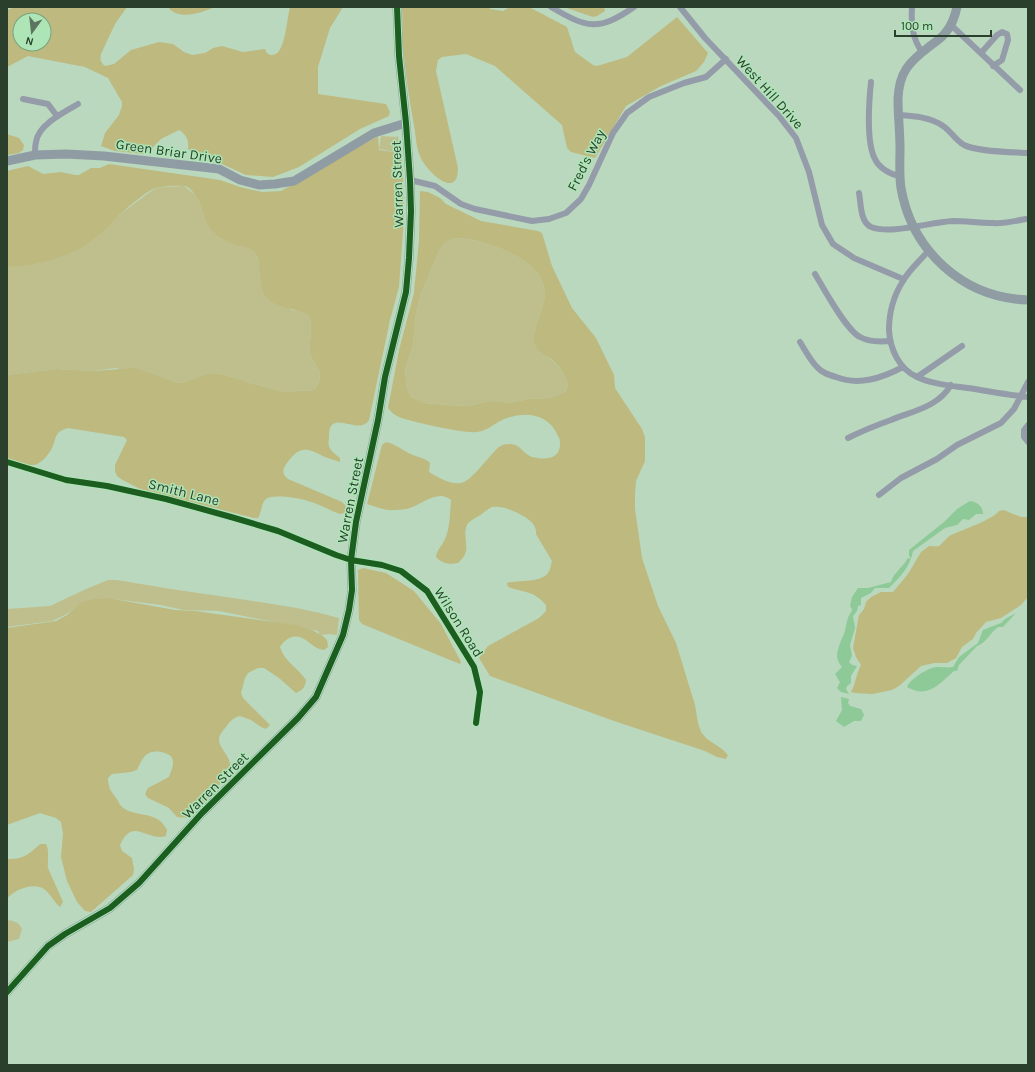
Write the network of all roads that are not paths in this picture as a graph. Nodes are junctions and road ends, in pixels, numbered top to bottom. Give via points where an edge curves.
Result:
1 (397, 7) edge
2 (551, 7) edge
3 (634, 7) edge
4 (680, 7) edge
5 (912, 7) edge
6 (957, 7) edge
7 (951, 25) junction
8 (922, 52) junction
9 (980, 53) junction
10 (726, 59) junction
11 (993, 66) junction
12 (871, 82) dead end
13 (1020, 90) dead end
14 (23, 99) dead end
15 (78, 104) dead end
16 (898, 115) junction
17 (57, 116) junction
18 (406, 123) junction
19 (1028, 154) edge
20 (35, 155) junction
21 (7, 161) edge
22 (900, 176) junction
23 (410, 180) junction
24 (859, 193) dead end
25 (1026, 219) dead end
26 (913, 228) junction
27 (928, 250) junction
28 (815, 274) dead end
29 (903, 280) junction
30 (1028, 300) edge
31 (890, 341) junction
32 (800, 342) dead end
33 (962, 346) dead end
34 (903, 367) junction
35 (917, 377) junction
36 (1028, 382) edge
37 (951, 386) junction
38 (1020, 396) junction
39 (1028, 396) edge
40 (1028, 425) edge
41 (848, 438) dead end
42 (1028, 442) edge
43 (7, 462) edge
44 (879, 495) dead end
45 (351, 560) junction
46 (476, 723) dead end
47 (7, 992) edge

1 - 18 street, Warren Street
2 - 3 street via 578,22 602,24
4 - 10 street, West Hill Drive
5 - 8 street via 914,38
6 - 7 street
7 - 8 street
7 - 9 street
8 - 16 street via 905,69 901,78 898,88
9 - 11 street
9 - 11 street via 997,35 1002,32 1007,34 1008,40 1002,60
10 - 23 street, Fred's Way via 706,77 649,97 627,113 613,133 581,199 566,213 532,221 475,209 461,204 435,186
10 - 29 street, West Hill Drive via 796,138 809,172 822,225 833,244 854,258
11 - 13 street
12 - 22 street via 869,114 874,158 887,171
14 - 17 street via 48,104
15 - 17 street
16 - 19 street via 933,120 943,125 963,144 975,148
16 - 22 street
17 - 20 street via 36,140
18 - 20 street, Green Briar Drive via 374,132 294,181 259,186 219,169 104,156
18 - 23 street, Warren Street
20 - 21 street, Green Briar Drive
22 - 26 street via 904,201
23 - 45 street, Warren Street via 410,258 406,292 385,377 356,522
24 - 26 street via 864,221 870,226 889,229
25 - 26 street via 1003,223 954,221
26 - 27 street
27 - 29 street
27 - 30 street via 949,271 971,286 998,296
28 - 31 street via 847,325 858,337 880,342
29 - 31 street via 892,307
31 - 34 street
32 - 34 street via 817,368 840,379 867,381
33 - 35 street
34 - 35 street
35 - 37 street
36 - 38 street
37 - 38 street
37 - 41 street via 946,394 929,406
38 - 39 street
38 - 44 street via 1014,409 1001,423 901,478
40 - 42 street via 1024,430 1024,437
43 - 45 street, Smith Lane via 66,480 107,486 231,517 278,531
45 - 46 street, Wilson Road via 401,571 427,591 474,667 480,692
45 - 47 street, Warren Street via 352,590 343,635 316,697 202,813 139,883 110,908 51,943

